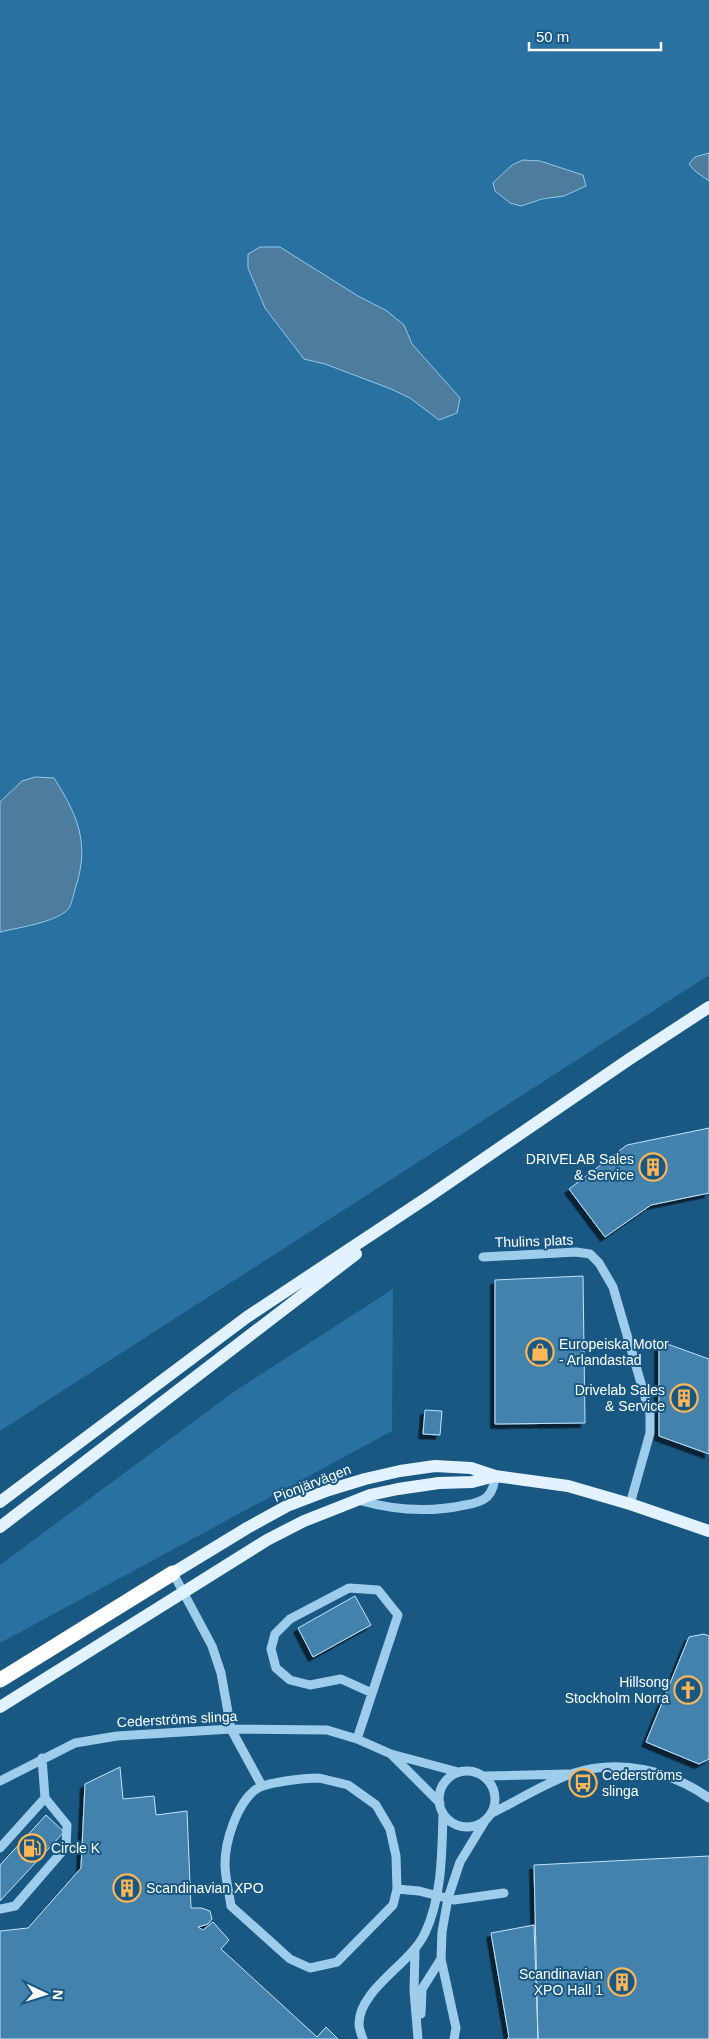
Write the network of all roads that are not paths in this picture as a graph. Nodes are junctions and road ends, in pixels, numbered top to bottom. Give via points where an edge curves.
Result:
1 (709, 1007) edge
2 (428, 1198) junction
3 (483, 1257) dead end
4 (495, 1476) junction
5 (358, 1500) junction
6 (0, 1502) edge
7 (630, 1504) junction
8 (0, 1527) edge
9 (709, 1530) edge
10 (173, 1573) junction
11 (183, 1591) junction
12 (0, 1680) edge
13 (372, 1694) junction
14 (0, 1707) edge
15 (231, 1729) junction
16 (357, 1739) junction
17 (391, 1754) junction
18 (42, 1758) junction
19 (458, 1772) junction
20 (570, 1774) junction
21 (484, 1776) junction
22 (0, 1781) edge
23 (262, 1786) junction
24 (45, 1798) junction
25 (709, 1798) edge
26 (440, 1803) junction
27 (443, 1813) junction
28 (492, 1813) junction
29 (485, 1821) junction
30 (0, 1848) edge
31 (397, 1889) junction
32 (504, 1893) dead end
33 (436, 1895) junction
34 (448, 1898) junction
35 (0, 1909) edge
36 (415, 1950) junction
37 (441, 1959) junction
38 (363, 2039) edge
39 (418, 2039) edge
40 (454, 2039) edge

1 - 2 main road
2 - 6 main road via 247,1317
2 - 8 main road
3 - 7 street, Thulins plats via 576,1252 590,1254 599,1263 613,1287 650,1414 650,1433
4 - 5 main road, Pionjärvägen via 472,1482 398,1489
4 - 5 street via 493,1489 486,1498 448,1509 403,1509
4 - 7 main road, Pionjärvägen via 568,1486
4 - 10 main road, Pionjärvägen via 471,1468 434,1466 356,1481 287,1506
5 - 11 main road, Pionjärvägen via 304,1521
7 - 9 main road, Pionjärvägen
10 - 11 street
10 - 12 highway
11 - 14 main road, Pionjärvägen
11 - 15 street via 216,1658 227,1697
13 - 13 street via 398,1615 378,1590 349,1588 290,1619 274,1634 271,1649 276,1668 290,1680 310,1685 341,1680
13 - 16 street
15 - 16 street, Cederströms slinga via 327,1730
15 - 18 street, Cederströms slinga via 117,1736 75,1743
15 - 23 street
16 - 17 street, Cederströms slinga
17 - 19 street, Cederströms slinga
17 - 26 street, Cederströms slinga
18 - 22 street, Cederströms slinga
18 - 24 street
19 - 21 street, Cederströms slinga via 475,1772
19 - 26 street via 444,1783
20 - 21 street, Cederströms slinga
20 - 25 street, Cederströms slinga via 617,1767 654,1771 692,1786
20 - 28 street, Cederströms slinga
21 - 28 street via 495,1793
23 - 31 street via 319,1778 348,1785 376,1805 390,1829 396,1856
23 - 31 street via 254,1790 229,1833 225,1863 231,1906 290,1959 310,1968 337,1962 393,1905
24 - 30 street
24 - 35 street via 66,1825 66,1847 15,1906
26 - 27 street, Cederströms slinga
27 - 29 street via 451,1822 462,1826 474,1826
27 - 33 street, Cederströms slinga via 442,1856
28 - 29 street, Cederströms slinga
29 - 34 street, Cederströms slinga via 460,1862
31 - 33 street
32 - 34 street via 454,1900
33 - 34 street
33 - 36 street, Cederströms slinga via 425,1933
34 - 37 street, Cederströms slinga
36 - 38 street, Cederströms slinga via 385,1978 362,2009 359,2025
36 - 39 street
37 - 39 street via 422,1989
37 - 40 street, Cederströms slinga via 456,2028

